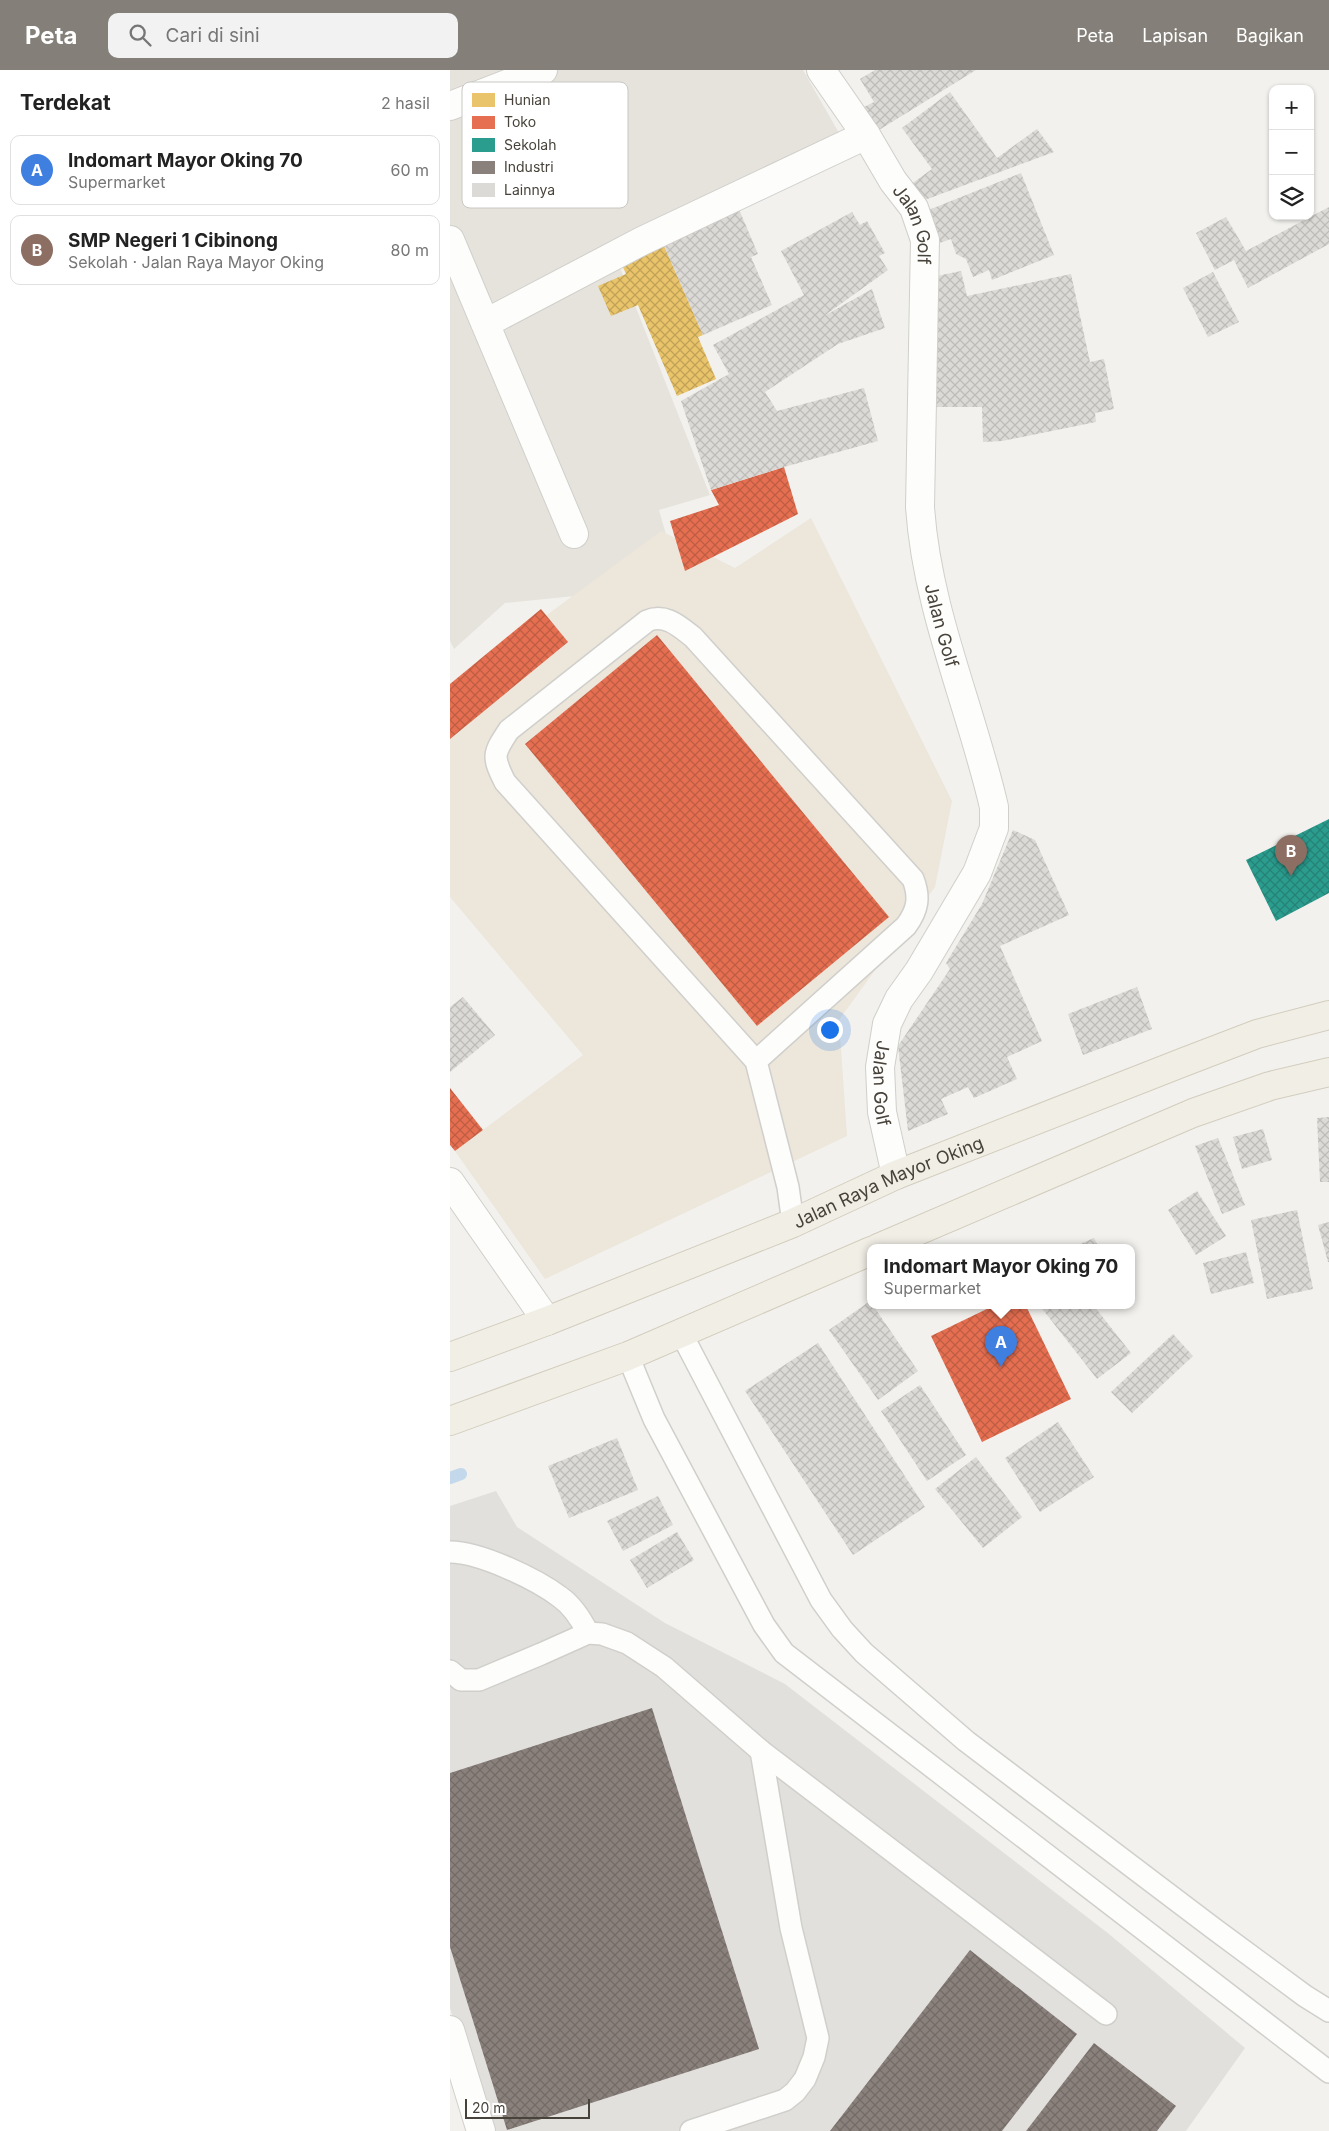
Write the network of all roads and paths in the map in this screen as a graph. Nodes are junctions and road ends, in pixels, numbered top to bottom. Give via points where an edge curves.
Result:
1 (543, 70) edge
2 (821, 70) edge
3 (512, 82) edge
4 (462, 101) edge
5 (450, 106) edge
6 (866, 134) junction
7 (450, 240) edge
8 (486, 324) junction
9 (574, 534) dead end
10 (1329, 1015) edge
11 (756, 1061) junction
12 (1329, 1072) edge
13 (896, 1175) junction
14 (450, 1182) edge
15 (793, 1223) junction
16 (887, 1244) edge
17 (867, 1253) edge
18 (547, 1321) junction
19 (681, 1333) junction
20 (450, 1356) edge
21 (628, 1356) junction
22 (450, 1421) edge
23 (450, 1552) edge
24 (588, 1633) junction
25 (450, 1671) edge
26 (761, 1751) junction
27 (1329, 2011) edge
28 (1106, 2014) dead end
29 (450, 2030) edge
30 (1329, 2072) edge
31 (481, 2131) edge
32 (691, 2131) edge

1 - 3 street
2 - 6 street, Jalan Golf
4 - 5 street
6 - 8 street via 642,241
6 - 13 street, Jalan Golf via 893,181 914,208 925,240 922,534 942,627 994,806 994,828 978,873 899,999 887,1024 880,1067 882,1112
7 - 8 street
8 - 9 street
10 - 13 main road, Jalan Raya Mayor Oking via 1257,1034
11 - 11 lane via 906,926 917,907 917,890 912,879 693,637 663,618 655,617 510,730 498,747 495,762 505,782
11 - 15 lane via 788,1187
12 - 16 main road via 1270,1086 1193,1113
13 - 15 main road, Jalan Raya Mayor Oking
14 - 18 street
15 - 18 main road, Jalan Raya Mayor Oking
17 - 19 main road
18 - 20 main road, Jalan Raya Mayor Oking
19 - 21 main road
19 - 27 lane via 821,1600 864,1653 966,1741 1213,1928
21 - 22 main road
21 - 30 lane via 654,1419 764,1626 784,1653
23 - 24 lane via 492,1562 560,1596 579,1616
24 - 25 lane via 479,1680 461,1680
24 - 26 lane via 617,1638 664,1667
26 - 28 lane
26 - 32 lane via 790,1928 818,2038 814,2058 804,2079 785,2100
29 - 31 street

